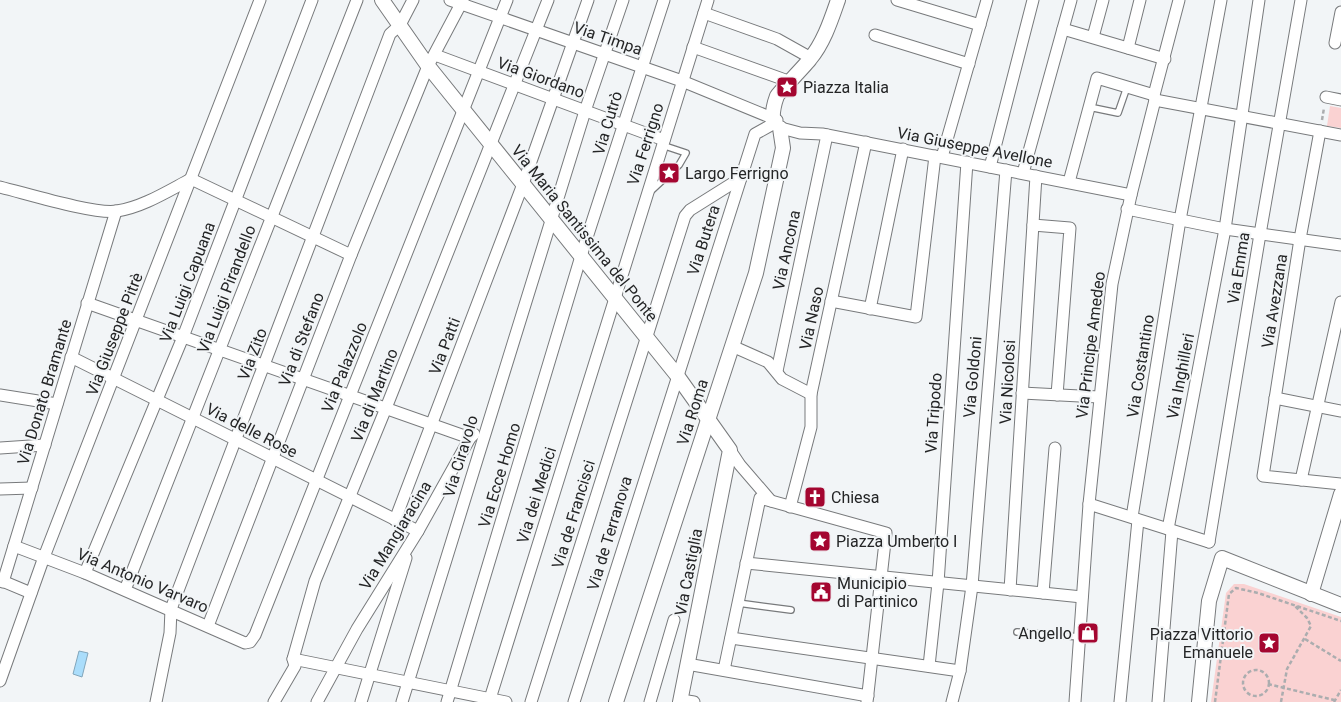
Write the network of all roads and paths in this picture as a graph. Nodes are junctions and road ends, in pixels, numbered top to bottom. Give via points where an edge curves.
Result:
1 (260, 0) edge
2 (312, 0) edge
3 (357, 0) edge
4 (382, 0) edge
5 (414, 0) edge
6 (507, 0) edge
7 (548, 0) edge
8 (588, 0) edge
9 (623, 0) edge
10 (664, 0) edge
11 (708, 0) edge
12 (838, 0) edge
13 (897, 0) edge
14 (987, 0) edge
15 (1034, 0) edge
16 (1071, 0) edge
17 (1103, 0) edge
18 (1140, 0) edge
19 (1179, 0) edge
20 (1221, 0) edge
21 (1259, 0) edge
22 (1301, 0) edge
23 (458, 1) edge
24 (1341, 12) edge
25 (704, 13) junction
26 (500, 18) junction
27 (400, 25) junction
28 (980, 25) junction
29 (1063, 29) junction
30 (536, 31) junction
31 (875, 35) dead end
32 (1093, 37) junction
33 (572, 43) junction
34 (1335, 43) dead end
35 (693, 47) junction
36 (1128, 48) junction
37 (604, 54) junction
38 (811, 58) junction
39 (1165, 59) junction
40 (431, 60) junction
41 (969, 64) junction
42 (642, 68) junction
43 (479, 72) junction
44 (682, 81) junction
45 (789, 84) junction
46 (515, 85) junction
47 (1126, 87) junction
48 (1155, 97) junction
49 (1336, 97) edge
50 (552, 98) junction
51 (1089, 107) junction
52 (1199, 108) junction
53 (464, 111) junction
54 (585, 111) junction
55 (1242, 115) junction
56 (777, 123) junction
57 (1279, 124) junction
58 (624, 125) junction
59 (1320, 131) junction
60 (826, 135) junction
61 (1341, 135) edge
62 (663, 142) junction
63 (866, 142) junction
64 (492, 145) junction
65 (903, 150) junction
66 (938, 157) junction
67 (967, 162) junction
68 (990, 167) junction
69 (1006, 170) junction
70 (1023, 173) junction
71 (1036, 176) junction
72 (740, 178) junction
73 (191, 179) junction
74 (1069, 182) junction
75 (523, 184) junction
76 (0, 187) edge
77 (646, 195) junction
78 (1131, 195) junction
79 (236, 200) junction
80 (1127, 209) junction
81 (116, 212) junction
82 (272, 217) junction
83 (552, 219) junction
84 (1180, 220) junction
85 (1033, 225) junction
86 (1225, 229) junction
87 (1260, 234) junction
88 (314, 237) junction
89 (1300, 239) junction
90 (1341, 245) edge
91 (351, 255) junction
92 (582, 256) junction
93 (614, 298) junction
94 (831, 301) junction
95 (1341, 302) edge
96 (88, 303) junction
97 (870, 309) junction
98 (137, 321) junction
99 (646, 336) junction
100 (184, 337) junction
101 (732, 346) junction
102 (220, 350) junction
103 (71, 358) junction
104 (265, 366) junction
105 (777, 371) junction
106 (676, 374) junction
107 (114, 379) junction
108 (303, 379) junction
109 (1022, 393) junction
110 (811, 394) junction
111 (0, 395) edge
112 (1057, 395) junction
113 (350, 397) junction
114 (1099, 397) junction
115 (1275, 398) junction
116 (156, 400) junction
117 (57, 404) junction
118 (1317, 406) junction
119 (386, 408) junction
120 (1341, 411) edge
121 (708, 417) junction
122 (193, 418) junction
123 (487, 423) junction
124 (432, 424) junction
125 (470, 438) junction
126 (236, 440) junction
127 (45, 445) junction
128 (0, 448) edge
129 (1055, 448) dead end
130 (730, 450) junction
131 (273, 459) junction
132 (316, 480) junction
133 (1301, 480) junction
134 (1341, 484) edge
135 (32, 488) junction
136 (0, 489) edge
137 (1341, 494) edge
138 (349, 497) junction
139 (765, 500) junction
140 (791, 503) junction
141 (1090, 504) junction
142 (1135, 519) junction
143 (396, 520) junction
144 (1170, 530) junction
145 (418, 531) junction
146 (1209, 542) junction
147 (411, 543) junction
148 (14, 546) junction
149 (44, 557) junction
150 (1222, 558) junction
151 (746, 565) junction
152 (85, 573) junction
153 (884, 580) junction
154 (2, 581) edge
155 (938, 583) junction
156 (972, 586) junction
157 (125, 590) junction
158 (1010, 590) junction
159 (31, 593) junction
160 (1043, 593) junction
161 (1311, 594) junction
162 (1082, 597) junction
163 (738, 602) junction
164 (1294, 604) junction
165 (1341, 605) edge
166 (171, 609) junction
167 (790, 610) dead end
168 (674, 620) dead end
169 (1341, 621) edge
170 (208, 626) junction
171 (1017, 632) dead end
172 (255, 636) joint
173 (1080, 637) junction
174 (730, 638) junction
175 (1305, 639) junction
176 (872, 657) junction
177 (293, 659) junction
178 (1341, 661) edge
179 (688, 664) junction
180 (930, 666) junction
181 (336, 669) junction
182 (724, 670) junction
183 (960, 671) junction
184 (370, 674) junction
185 (0, 681) edge
186 (408, 682) junction
187 (1268, 684) junction
188 (1284, 688) junction
189 (1341, 690) edge
190 (448, 696) edge
191 (867, 699) edge
192 (489, 700) edge
193 (685, 701) edge
194 (1334, 701) edge
195 (156, 702) edge
196 (274, 702) edge
197 (317, 702) edge
198 (361, 702) edge
199 (402, 702) edge
200 (506, 702) edge
201 (532, 702) edge
202 (574, 702) edge
203 (616, 702) edge
204 (650, 702) edge
205 (952, 702) edge
206 (1075, 702) edge
207 (1120, 702) edge
208 (1158, 702) edge
209 (1199, 702) edge
210 (1215, 702) edge
211 (1281, 702) edge

1 - 73 street, Via Giuseppe Pitrè
2 - 79 street, Via Luigi Capuana
3 - 82 street, Via Luigi Pirandello
4 - 27 street, Via Maria Santissima del Ponte
5 - 27 street, Via Zito
6 - 26 street, Via Palazzolo
7 - 30 street, Via di Martino
8 - 33 street, Via Patti
9 - 37 street, Via Ciravolo
10 - 42 street, Via Cutrò
11 - 25 street, Via Ferrigno
12 - 38 street via 829,26
13 - 28 street
14 - 28 street
15 - 68 street
16 - 29 street
17 - 32 street
18 - 36 street
19 - 39 street, Via Principe Amedeo
20 - 52 street, Via Costantino
21 - 55 street, Via Inghilleri
22 - 57 street, Via Emma
23 - 26 street, Via Timpa
23 - 40 street, Via di Stefano
24 - 34 street
25 - 35 street, Via Ferrigno
25 - 38 street via 777,39
26 - 30 street, Via Timpa
26 - 43 street, Via Palazzolo
27 - 40 street, Via Maria Santissima del Ponte
27 - 88 street, Via Zito via 390,34
28 - 41 street
29 - 32 street
29 - 70 street
30 - 33 street, Via Timpa
30 - 46 street, Via di Martino
31 - 41 street
32 - 36 street
33 - 37 street, Via Timpa
33 - 50 street, Via Patti
35 - 44 street, Via Ferrigno
35 - 45 street
36 - 39 street
37 - 42 street, Via Timpa
37 - 54 street, Via Ciravolo
38 - 45 street
39 - 48 street, Via Principe Amedeo
40 - 43 street, Via Giordano
40 - 53 street, Via Maria Santissima del Ponte
40 - 91 street, Via di Stefano
41 - 66 street
42 - 44 street, Via Timpa
42 - 58 street, Via Cutrò
43 - 46 street, Via Giordano
43 - 53 street, Via Palazzolo
44 - 56 street, Via Timpa via 754,109
44 - 62 street, Via Ferrigno
45 - 56 street via 778,94
46 - 50 street, Via Giordano
46 - 64 street, Via di Martino
47 - 48 street
47 - 51 lane via 1118,113
47 - 51 street via 1097,78
48 - 52 street
48 - 78 street, Via Principe Amedeo
49 - 59 path
50 - 54 street, Via Giordano
50 - 75 street, Via Patti
51 - 74 street
52 - 55 street
52 - 84 street, Via Costantino
53 - 64 street, Via Maria Santissima del Ponte
53 - 113 street, Via Palazzolo
54 - 58 street, Via Giordano
54 - 83 street, Via Ciravolo
55 - 57 street
55 - 86 street, Via Inghilleri
56 - 60 street, Via Giuseppe Avellone via 800,133
56 - 72 street, Via Butera via 755,134
56 - 101 street, Via Roma via 783,148 758,264
57 - 59 street
57 - 87 street, Via Emma
58 - 62 street, Via Giordano
58 - 92 street, Via Cutrò
59 - 61 street
59 - 89 street, Via Avezzana
60 - 63 street, Via Giuseppe Avellone
60 - 105 street, Via Ancona
62 - 77 street, Via Ferrigno
62 - 77 lane via 686,153 679,165
63 - 65 street, Via Giuseppe Avellone
63 - 94 street, Via Naso
64 - 75 street, Via Maria Santissima del Ponte
64 - 119 street, Via di Martino
65 - 66 street, Via Giuseppe Avellone
65 - 97 street
66 - 67 street, Via Giuseppe Avellone
66 - 97 street via 916,317
67 - 68 street, Via Giuseppe Avellone
67 - 155 street, Via Tripodo
68 - 69 street, Via Giuseppe Avellone
69 - 70 street, Via Giuseppe Avellone
69 - 156 street, Via Goldoni
70 - 71 street, Via Giuseppe Avellone
71 - 74 street, Via Giuseppe Avellone
71 - 85 street, Via Nicolosi
72 - 99 street, Via de Francisci via 685,216
72 - 106 street, Via Butera
73 - 79 street
73 - 81 street via 142,204
73 - 98 street, Via Giuseppe Pitrè
74 - 78 street, Via Giuseppe Avellone
75 - 83 street, Via Maria Santissima del Ponte
75 - 124 street, Via Patti
76 - 81 street
77 - 93 street, Via Ferrigno
78 - 80 street, Via Principe Amedeo
79 - 82 street
79 - 100 street, Via Luigi Capuana
80 - 84 street
80 - 114 street, Via Principe Amedeo via 1112,284
81 - 96 street, Via Donato Bramante
82 - 88 street
82 - 102 street, Via Luigi Pirandello
83 - 92 street, Via Maria Santissima del Ponte
83 - 123 street, Via Ciravolo
84 - 86 street
84 - 142 street, Via Costantino
85 - 109 street, Via Nicolosi
85 - 112 street via 1070,228
86 - 87 street
86 - 144 street, Via Inghilleri
87 - 89 street
87 - 146 street, Via Emma
88 - 91 street
88 - 104 street, Via Zito
89 - 90 street
89 - 115 street, Via Avezzana
91 - 108 street, Via di Stefano
92 - 93 street, Via Maria Santissima del Ponte
92 - 190 street, Via Ecce Homo
93 - 99 street, Via Maria Santissima del Ponte
93 - 192 street, Via dei Medici
94 - 97 street
94 - 110 street, Via Naso
95 - 118 street
96 - 98 street
96 - 103 street, Via Donato Bramante
98 - 100 street
98 - 107 street, Via Giuseppe Pitrè
99 - 106 street, Via Maria Santissima del Ponte
99 - 201 street, Via de Francisci
100 - 102 street
100 - 116 street, Via Luigi Capuana
101 - 105 street via 768,362
101 - 121 street, Via Roma
102 - 104 street
102 - 122 street, Via Luigi Pirandello
103 - 107 street, Via delle Rose
103 - 117 street, Via Donato Bramante
104 - 108 street
104 - 126 street, Via Zito
105 - 110 street via 782,379
106 - 121 street, Via Maria Santissima del Ponte
106 - 202 street, Via de Terranova
107 - 116 street, Via delle Rose
107 - 149 street, Via Giuseppe Pitrè
108 - 113 street
108 - 131 street, Via di Stefano
109 - 112 street
109 - 158 street, Via Nicolosi
110 - 140 street, Via Naso via 811,427
111 - 117 street
112 - 114 street
113 - 119 street
113 - 132 street, Via Palazzolo
114 - 141 street, Via Principe Amedeo
115 - 118 street
115 - 133 street, Via Avezzana via 1263,476
116 - 122 street, Via delle Rose
116 - 152 street, Via Luigi Capuana
117 - 127 street, Via Donato Bramante
118 - 120 street
118 - 133 street
119 - 124 street
119 - 138 street, Via di Martino
121 - 130 street, Via Maria Santissima del Ponte
121 - 203 street, Via Roma
122 - 126 street, Via delle Rose
122 - 157 street, Via Luigi Pirandello
123 - 125 street, Via Mangiaracina
123 - 186 street, Via Ciravolo
124 - 125 street
124 - 143 street, Via Patti
125 - 145 street, Via Mangiaracina
126 - 131 street, Via delle Rose
126 - 166 street, Via Zito
127 - 128 street
127 - 135 street, Via Donato Bramante
129 - 160 street
130 - 139 street, Via Maria Santissima del Ponte via 760,486
130 - 179 street, Via Castiglia
131 - 132 street, Via delle Rose
131 - 170 street, Via di Stefano
132 - 138 street, Via delle Rose
132 - 172 street, Via Palazzolo
133 - 134 street
135 - 136 street
135 - 148 street, Via Donato Bramante
137 - 161 street
138 - 143 street, Via delle Rose
138 - 177 street, Via di Martino via 315,581
139 - 140 street
139 - 151 street
140 - 153 street via 886,533
141 - 142 street
141 - 162 street, Via Principe Amedeo
142 - 144 street
142 - 207 street, Via Costantino
143 - 145 street, Via delle Rose
144 - 146 street
144 - 208 street, Via Inghilleri
145 - 147 street, Via Mangiaracina
146 - 150 street
147 - 181 street, Via Mangiaracina
147 - 184 street
148 - 149 street, Via Antonio Varvaro
148 - 154 street, Via Donato Bramante
149 - 152 street, Via Antonio Varvaro
149 - 159 street, Via Giuseppe Pitrè
150 - 161 street
150 - 209 street via 1209,601
151 - 153 street
151 - 163 street
152 - 157 street, Via Antonio Varvaro
153 - 155 street
153 - 176 street
154 - 159 street
155 - 156 street
155 - 180 street, Via Tripodo
156 - 158 street
156 - 183 street, Via Goldoni
157 - 166 street, Via Antonio Varvaro
158 - 160 street
159 - 185 street, Via Giuseppe Pitrè
160 - 162 street
161 - 165 street
162 - 173 street, Via Principe Amedeo
163 - 167 lane
163 - 174 street
164 - 169 path
164 - 175 path via 1311,626
164 - 210 path via 1243,588 1229,594
166 - 170 street, Via Antonio Varvaro
166 - 195 street, Via Zito via 170,634
168 - 204 street
170 - 172 street, Via Antonio Varvaro via 245,642 250,642
171 - 173 lane
173 - 206 street, Via Principe Amedeo
174 - 176 street
174 - 182 street
175 - 178 path
175 - 188 path via 1287,670
176 - 180 street
176 - 191 street
177 - 181 street
177 - 196 street, Via di Martino via 295,666
179 - 182 street
179 - 193 street, Via Castiglia
180 - 183 street
181 - 184 street
181 - 197 street, Via Mangiaracina
182 - 191 street
183 - 205 street, Via Goldoni
184 - 186 street
184 - 198 street
186 - 190 street
186 - 199 street, Via Ciravolo
187 - 187 path via 1266,676 1259,671 1248,673 1243,680 1246,692 1253,696 1262,695
187 - 188 path
188 - 194 path
188 - 211 path
189 - 194 path
190 - 192 street
192 - 200 street

